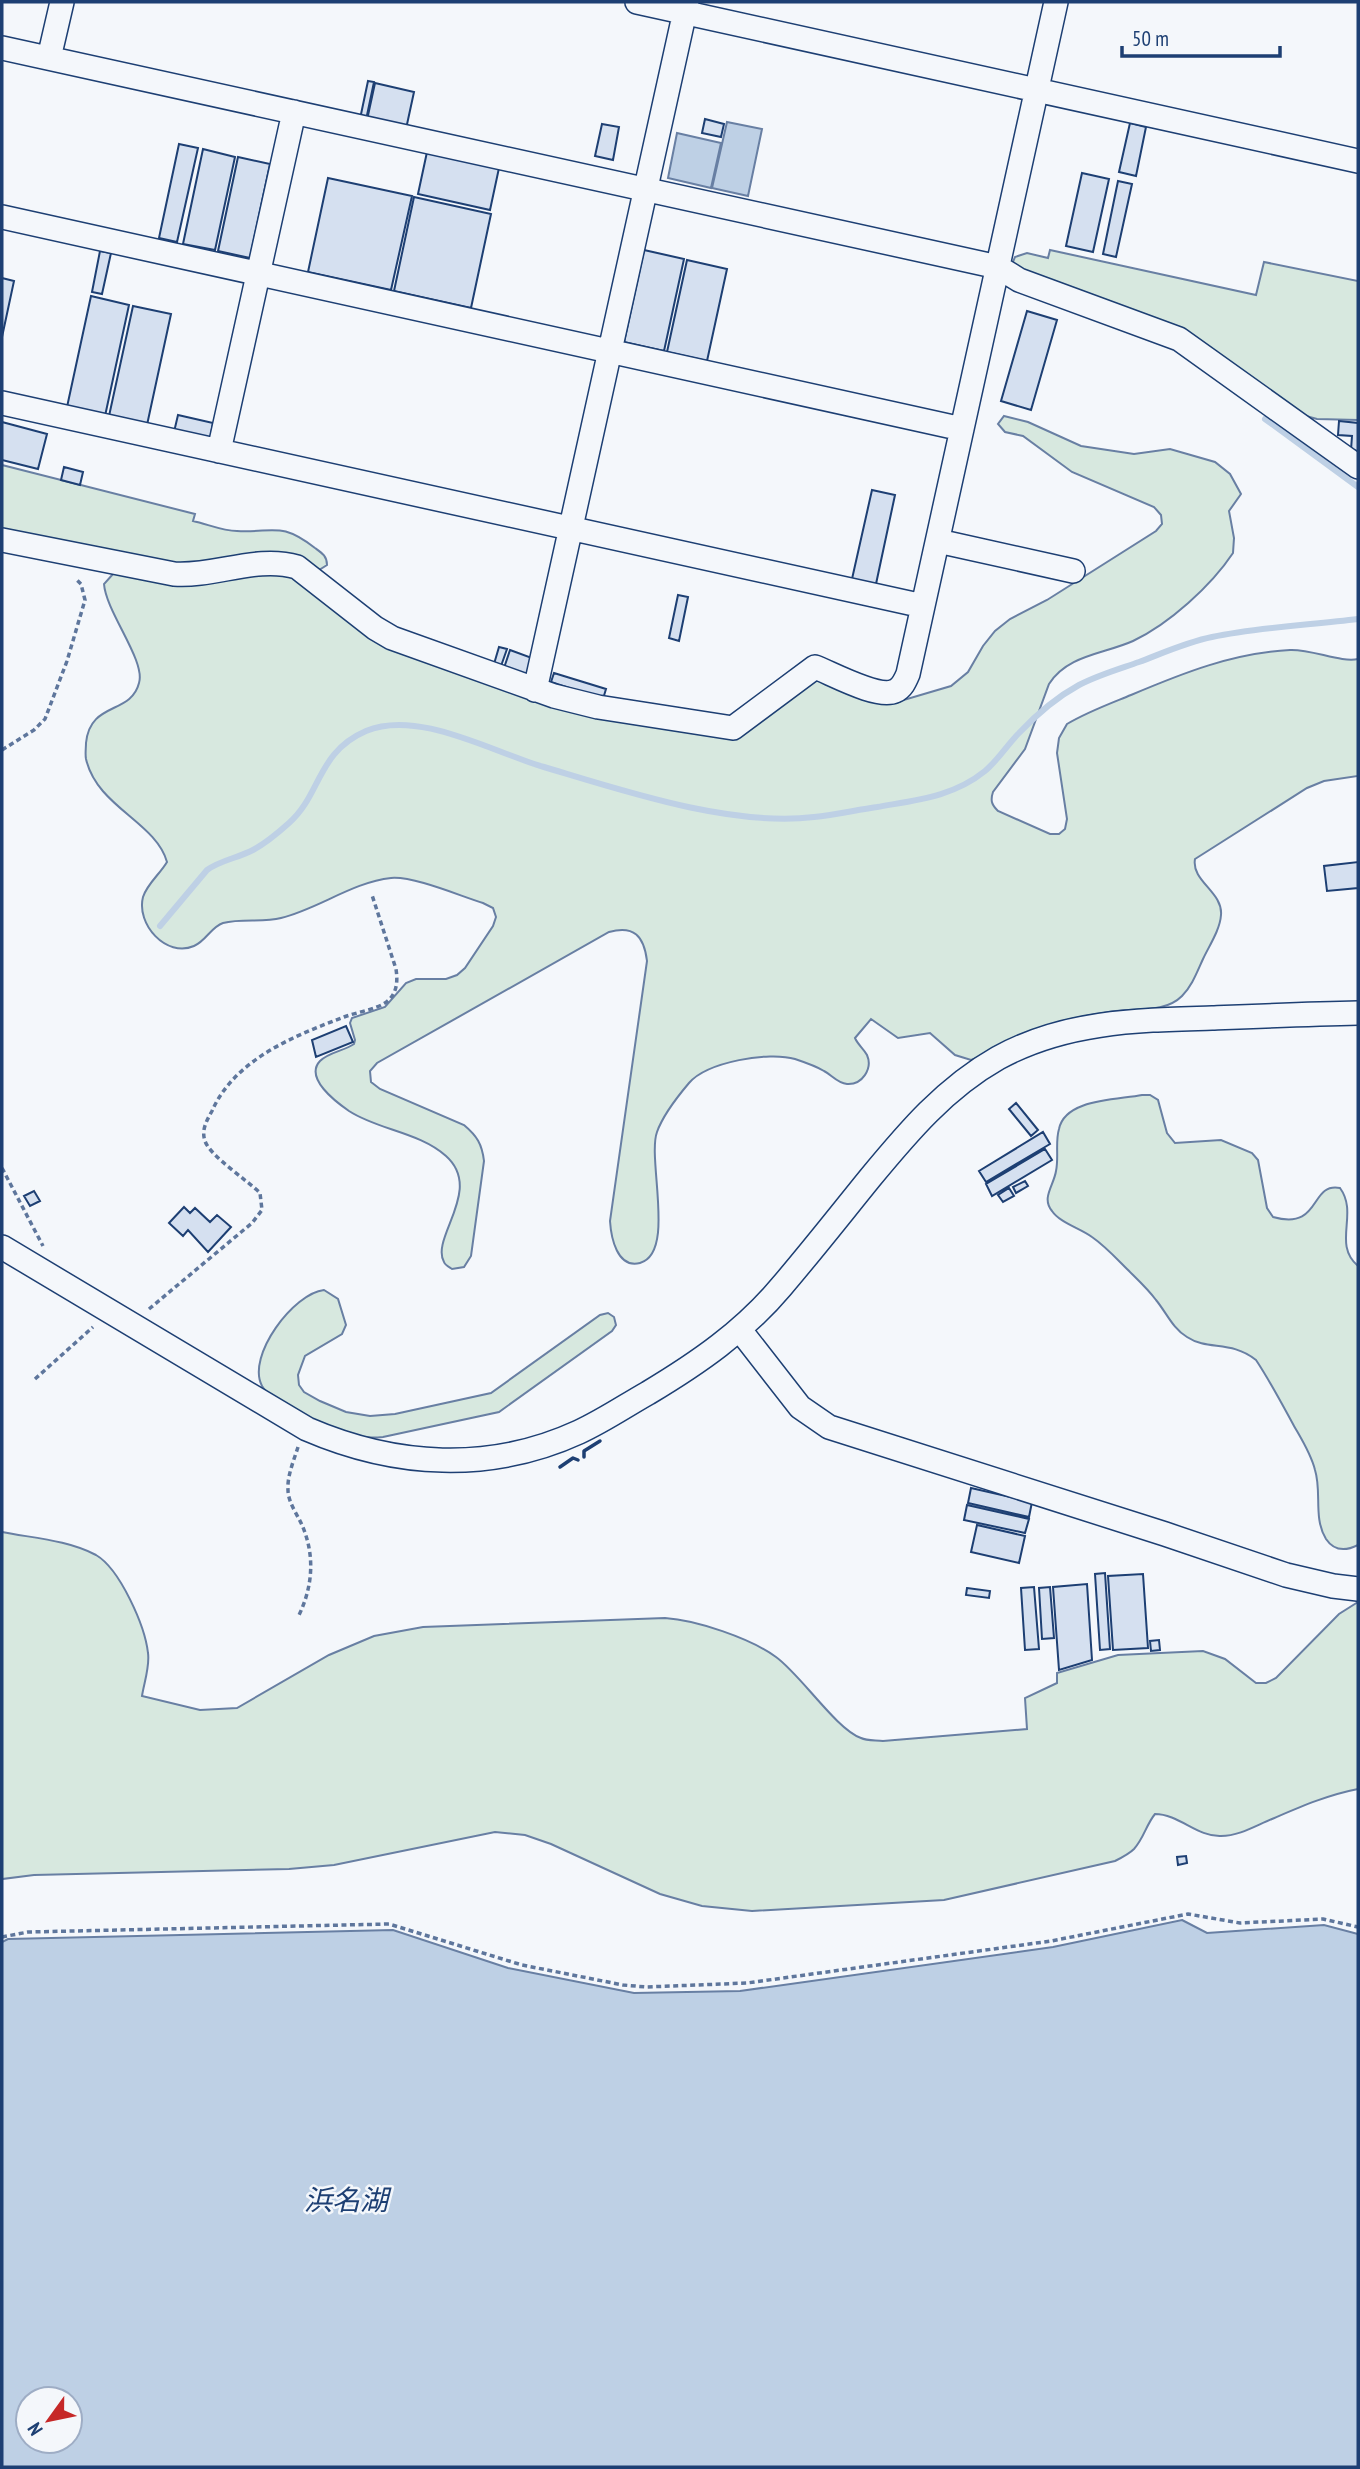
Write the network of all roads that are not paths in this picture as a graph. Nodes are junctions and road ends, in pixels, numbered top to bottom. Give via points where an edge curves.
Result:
1 (62, 2) edge
2 (637, 2) edge
3 (1056, 2) edge
4 (686, 7) edge
5 (2, 48) edge
6 (49, 58) junction
7 (1037, 90) junction
8 (294, 112) junction
9 (1358, 161) edge
10 (646, 190) junction
11 (2, 217) edge
12 (998, 267) junction
13 (259, 273) junction
14 (610, 351) junction
15 (2, 403) edge
16 (962, 429) junction
17 (219, 451) junction
18 (1358, 467) edge
19 (571, 528) junction
20 (2, 540) edge
21 (938, 541) junction
22 (1073, 571) dead end
23 (923, 606) junction
24 (535, 690) junction
25 (1358, 1013) edge
26 (2, 1247) edge
27 (740, 1330) junction
28 (1358, 1589) edge

1 - 6 street
2 - 4 street
3 - 7 street
4 - 7 street
4 - 10 street
5 - 6 street
6 - 8 street
7 - 9 street
7 - 12 street
8 - 10 street
8 - 13 street
10 - 12 street
10 - 14 street
11 - 13 street
12 - 16 street
12 - 18 street via 1019,280 1179,339
13 - 14 street
13 - 17 street
14 - 16 street
14 - 19 street
15 - 17 street
16 - 21 street
17 - 19 street
19 - 23 street
19 - 24 street
20 - 24 street via 174,574 282,562 303,571 393,638
21 - 22 street
21 - 23 street
23 - 24 street via 908,674 895,691 873,691 816,667 733,728 598,707
25 - 27 street via 1126,1021 1061,1032 1000,1057 972,1074 922,1117
26 - 27 street via 306,1429 396,1457 458,1461 550,1443 607,1417 689,1368
27 - 28 street via 800,1407 829,1427 1286,1575

